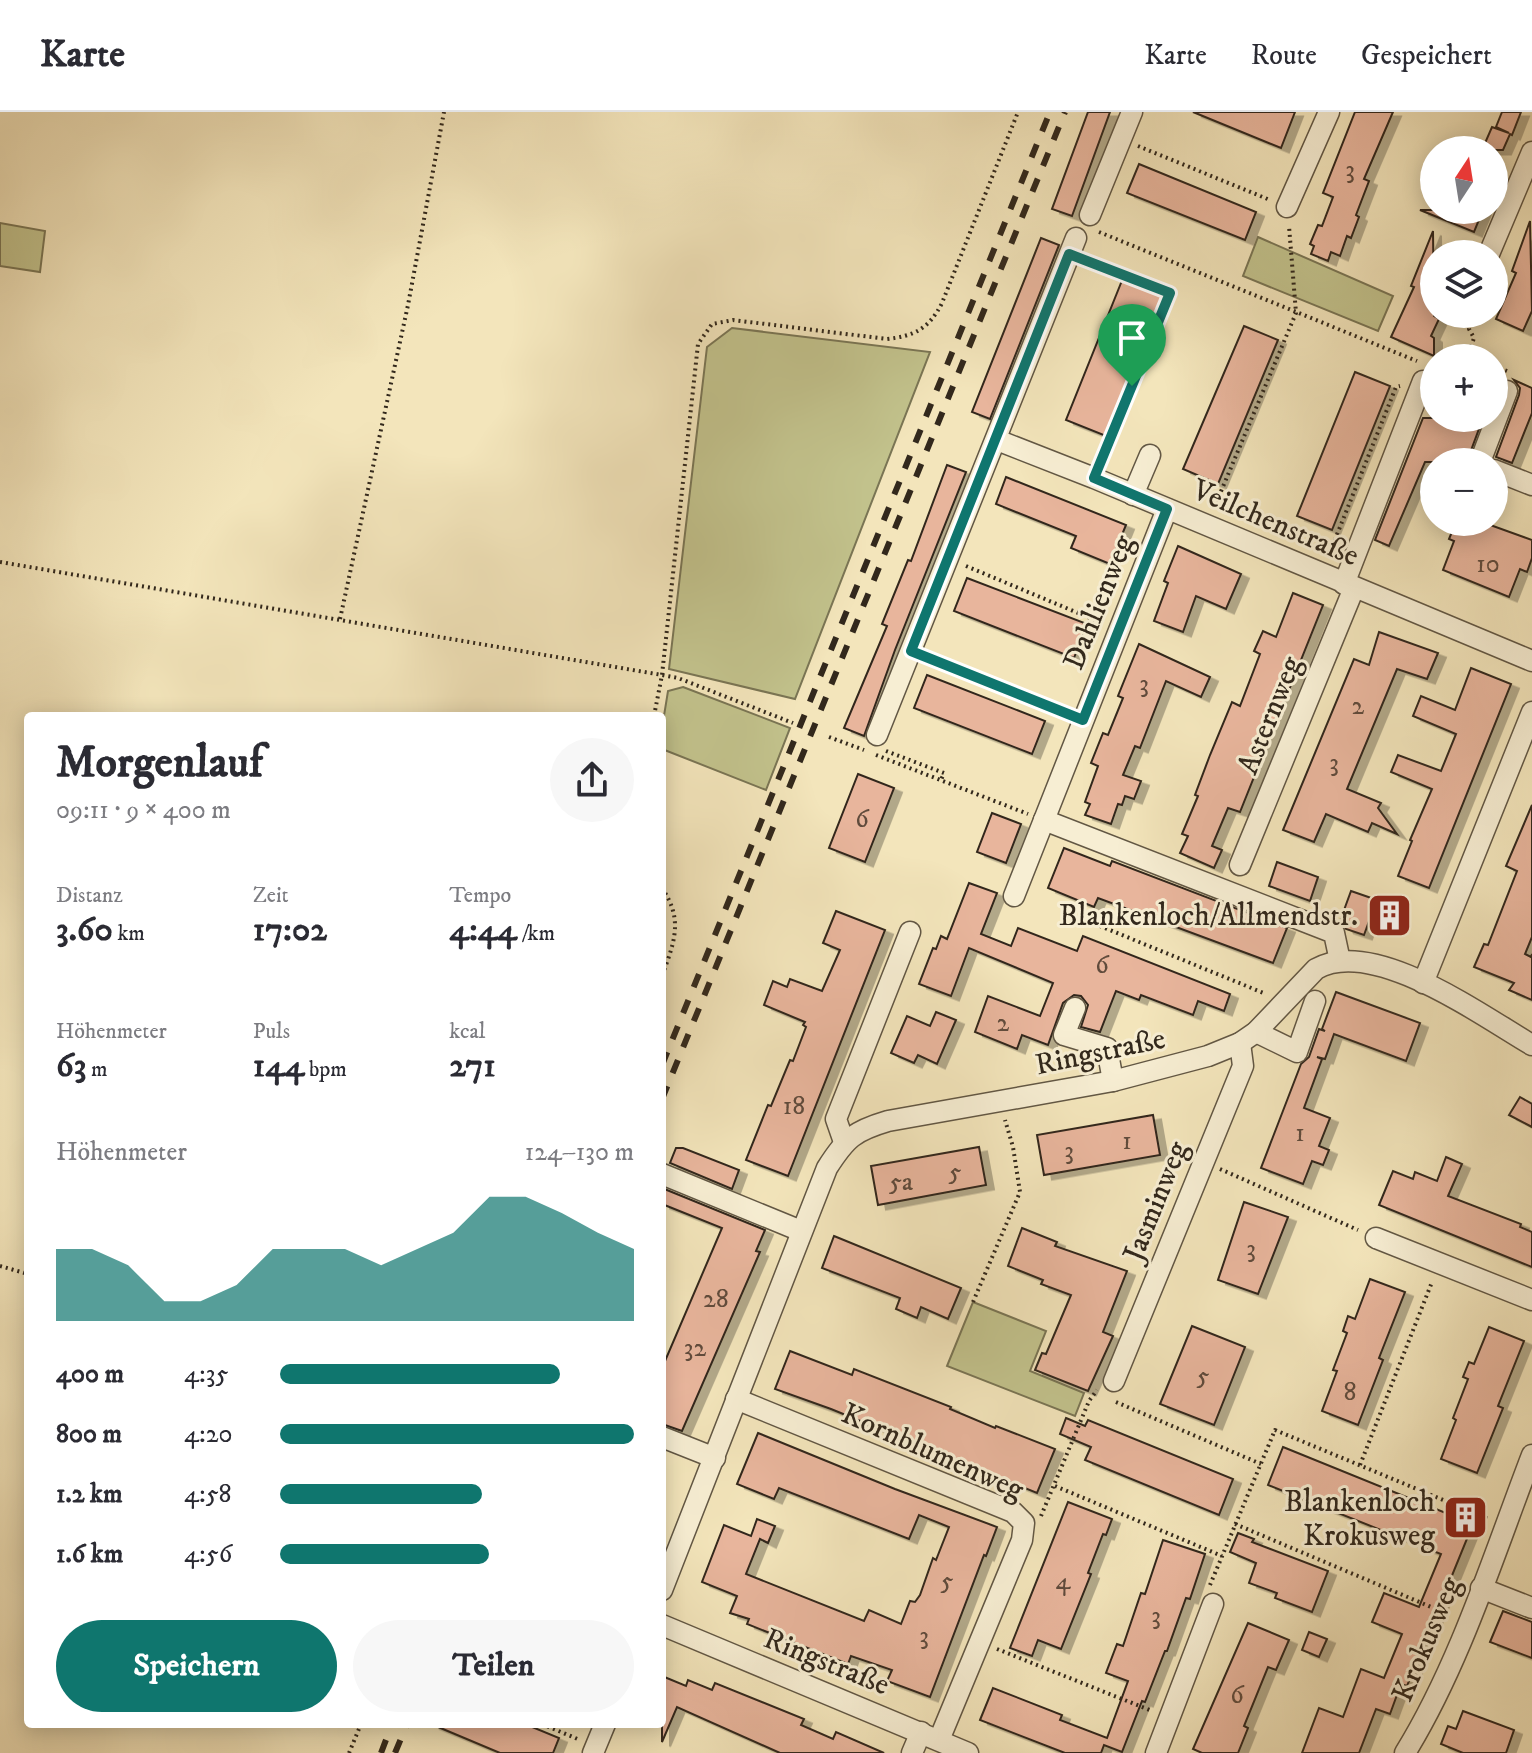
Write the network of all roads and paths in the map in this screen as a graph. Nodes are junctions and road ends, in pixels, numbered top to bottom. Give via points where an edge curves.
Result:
1 (444, 112) edge
2 (1018, 112) edge
3 (1132, 112) edge
4 (1329, 112) edge
5 (1121, 139) junction
6 (1532, 152) edge
7 (1287, 207) junction
8 (1090, 215) joint
9 (1495, 240) edge
10 (1073, 246) joint
11 (1296, 313) junction
12 (1420, 371) edge
13 (1420, 373) edge
14 (1420, 378) edge
15 (997, 440) junction
16 (1150, 455) dead end
17 (1508, 476) edge
18 (1094, 478) junction
19 (1532, 485) edge
20 (1133, 495) junction
21 (1167, 509) junction
22 (1207, 525) junction
23 (949, 559) junction
24 (0, 562) edge
25 (1321, 574) junction
26 (1349, 586) junction
27 (340, 619) junction
28 (1119, 630) junction
29 (911, 651) junction
30 (1532, 661) edge
31 (662, 675) junction
32 (655, 712) edge
33 (1532, 712) edge
34 (1083, 720) junction
35 (793, 723) dead end
36 (829, 737) dead end
37 (854, 738) dead end
38 (877, 741) joint
39 (851, 745) junction
40 (941, 780) junction
41 (1044, 820) junction
42 (1240, 865) dead end
43 (1014, 896) dead end
44 (666, 898) edge
45 (1083, 919) dead end
46 (910, 932) dead end
47 (1340, 961) junction
48 (666, 966) edge
49 (1423, 983) junction
50 (1283, 1001) junction
51 (1315, 1001) dead end
52 (1075, 1008) dead end
53 (1248, 1037) junction
54 (1532, 1045) edge
55 (1113, 1081) junction
56 (999, 1103) junction
57 (844, 1142) junction
58 (1203, 1162) junction
59 (666, 1176) edge
60 (801, 1231) junction
61 (1376, 1238) joint
62 (1440, 1263) junction
63 (0, 1266) edge
64 (24, 1273) edge
65 (1532, 1300) edge
66 (973, 1302) dead end
67 (1112, 1390) joint
68 (1095, 1393) dead end
69 (736, 1399) junction
70 (666, 1439) edge
71 (1532, 1455) edge
72 (715, 1458) junction
73 (1261, 1464) junction
74 (1360, 1465) junction
75 (1055, 1486) junction
76 (1024, 1523) junction
77 (1235, 1524) junction
78 (1505, 1526) junction
79 (1222, 1556) junction
80 (666, 1580) edge
81 (1481, 1588) junction
82 (1213, 1604) joint
83 (1532, 1608) edge
84 (1467, 1623) junction
85 (666, 1627) edge
86 (980, 1642) junction
87 (1170, 1718) junction
88 (359, 1728) edge
89 (550, 1728) edge
90 (603, 1728) edge
91 (930, 1736) junction
92 (594, 1750) edge
93 (349, 1753) edge
94 (912, 1753) edge
95 (968, 1753) edge
96 (1156, 1753) edge
97 (1405, 1753) edge

1 - 27 path
2 - 31 path via 942,303 920,332 887,339 733,320 712,324 698,344
3 - 5 street
4 - 7 street
5 - 7 path
5 - 8 street
6 - 9 street
7 - 11 path
8 - 11 path via 1095,230
10 - 15 street
10 - 18 path via 1170,293
11 - 12 path
11 - 22 path
13 - 25 path via 1396,387
14 - 26 street, Asternweg
15 - 18 street, Veilchenstraße
15 - 23 street
16 - 20 street
17 - 19 street
18 - 20 street, Veilchenstraße
20 - 21 street, Veilchenstraße
21 - 22 street, Veilchenstraße
21 - 28 street, Dahlienweg
22 - 25 street, Veilchenstraße
23 - 28 path
23 - 29 street
24 - 27 path
25 - 26 street, Veilchenstraße
26 - 30 street, Veilchenstraße
26 - 42 street, Asternweg
27 - 31 path
28 - 34 street, Dahlienweg
29 - 34 path
29 - 38 street
31 - 32 path
31 - 35 path
33 - 49 street
34 - 41 street, Dahlienweg
36 - 39 path
37 - 39 path
38 - 40 path via 944,773
39 - 40 path
40 - 41 path
41 - 43 street, Dahlienweg
41 - 47 street via 1334,933
44 - 48 path via 677,926
45 - 50 path
46 - 57 street via 836,1119
47 - 49 street via 1377,965
47 - 50 street, Ringstraße via 1316,969
49 - 54 street
50 - 53 street, Ringstraße
51 - 53 street via 1297,1052
52 - 55 street via 1064,1035 1107,1048
53 - 55 street, Ringstraße via 1173,1067
53 - 58 street, Jasminweg via 1243,1066
55 - 56 street, Ringstraße
56 - 57 street, Ringstraße via 888,1121
56 - 66 path via 1020,1192
57 - 60 street
58 - 61 path
58 - 67 street, Jasminweg
59 - 60 street
60 - 69 street
61 - 62 street
62 - 65 street
62 - 74 path
63 - 64 path
67 - 73 path
68 - 75 path
69 - 72 street
69 - 76 street, Kornblumenweg via 1013,1512
70 - 72 street
71 - 78 street, Krokusweg
72 - 80 street
73 - 74 path via 1275,1430
73 - 77 path
74 - 78 path
75 - 76 path via 1043,1516
75 - 79 path
76 - 86 street, Kornblumenweg via 1022,1540
77 - 79 path
77 - 84 path
78 - 81 street, Krokusweg
79 - 82 path via 1206,1595
81 - 83 street
81 - 84 street, Krokusweg
82 - 87 street
84 - 97 street, Krokusweg via 1430,1713
85 - 91 street, Ringstraße
86 - 87 path
86 - 91 street, Kornblumenweg
87 - 96 street
88 - 93 path
89 - 92 path
90 - 92 street
91 - 94 street, Kornblumenweg
91 - 95 street, Ringstraße

